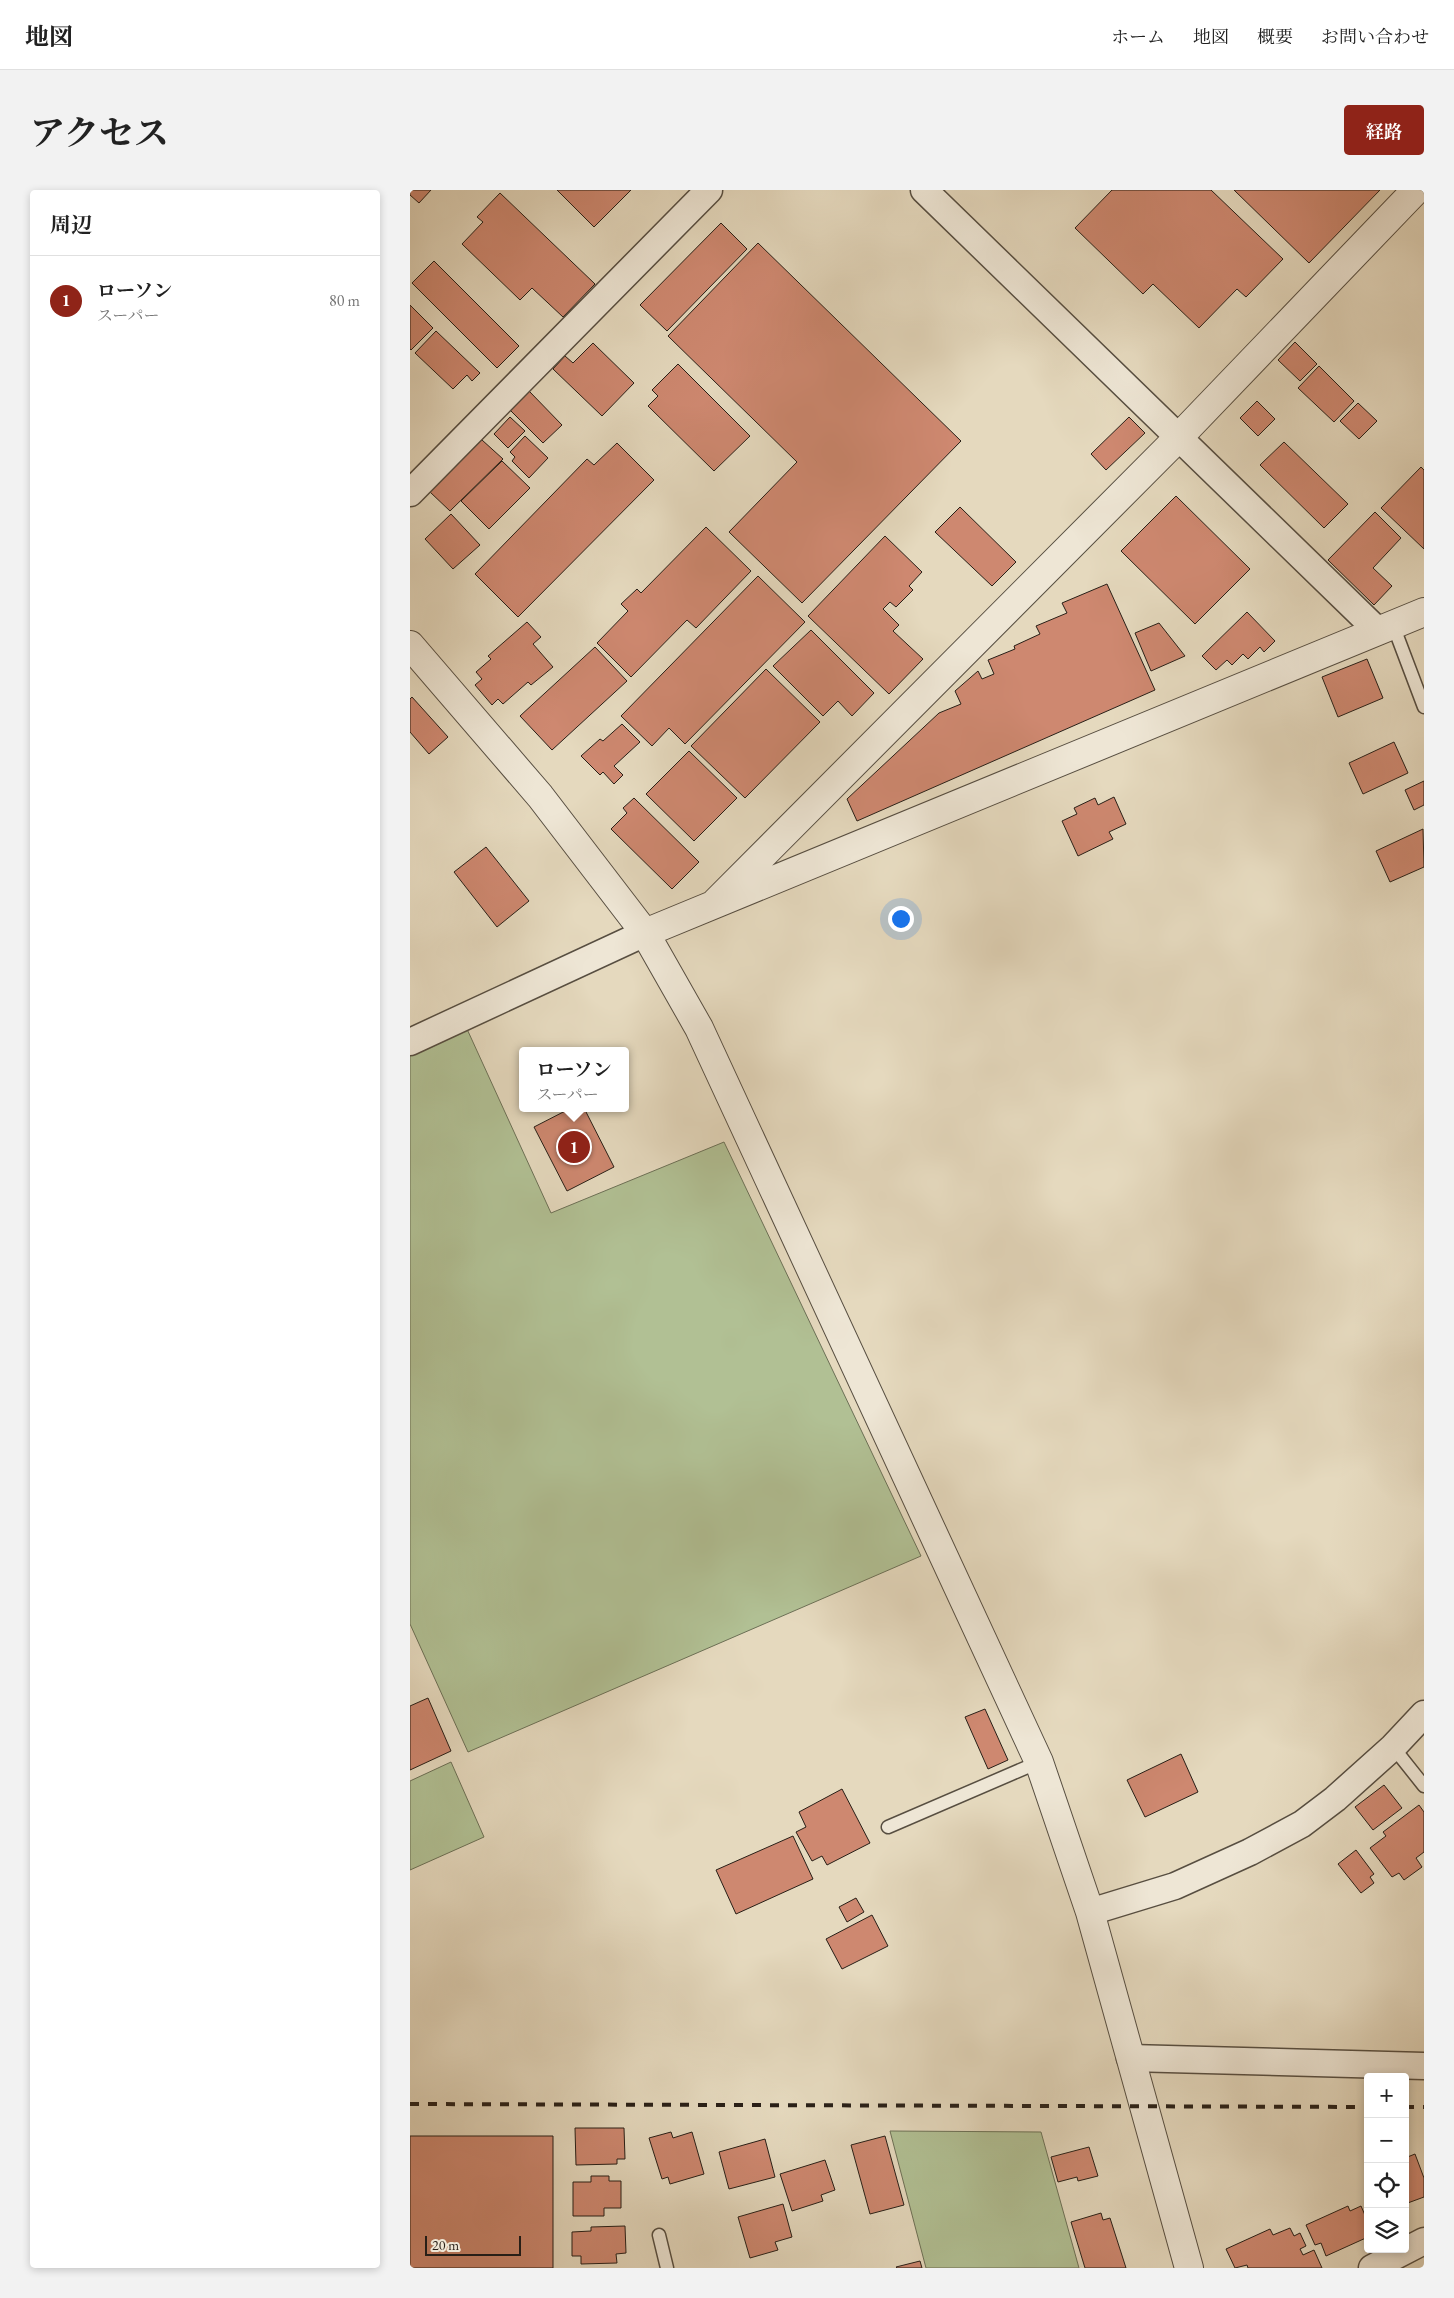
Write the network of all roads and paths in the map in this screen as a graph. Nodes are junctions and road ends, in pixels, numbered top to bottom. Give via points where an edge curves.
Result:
1 (709, 190) edge
2 (924, 190) edge
3 (1416, 190) edge
4 (1178, 438) junction
5 (410, 493) edge
6 (1424, 612) edge
7 (1386, 628) junction
8 (410, 645) edge
9 (1424, 706) edge
10 (716, 902) junction
11 (645, 932) junction
12 (410, 1042) edge
13 (1424, 1714) edge
14 (1394, 1747) junction
15 (1039, 1762) junction
16 (1424, 1786) edge
17 (888, 1827) dead end
18 (1090, 1912) junction
19 (1130, 2058) junction
20 (1424, 2066) edge
21 (660, 2235) dead end
22 (1424, 2241) edge
23 (667, 2268) edge
24 (1188, 2268) edge
25 (1372, 2268) edge

1 - 5 street
2 - 4 street
3 - 4 street
4 - 7 street
4 - 10 street
6 - 7 street
7 - 9 lane
7 - 10 street
8 - 11 street via 540,796
10 - 11 street
11 - 12 street
11 - 15 street via 699,1028
13 - 14 street
14 - 16 lane
14 - 18 street via 1302,1824 1175,1886
15 - 17 lane
15 - 18 street
18 - 19 street
19 - 20 street
19 - 24 street
21 - 23 lane
22 - 25 street

